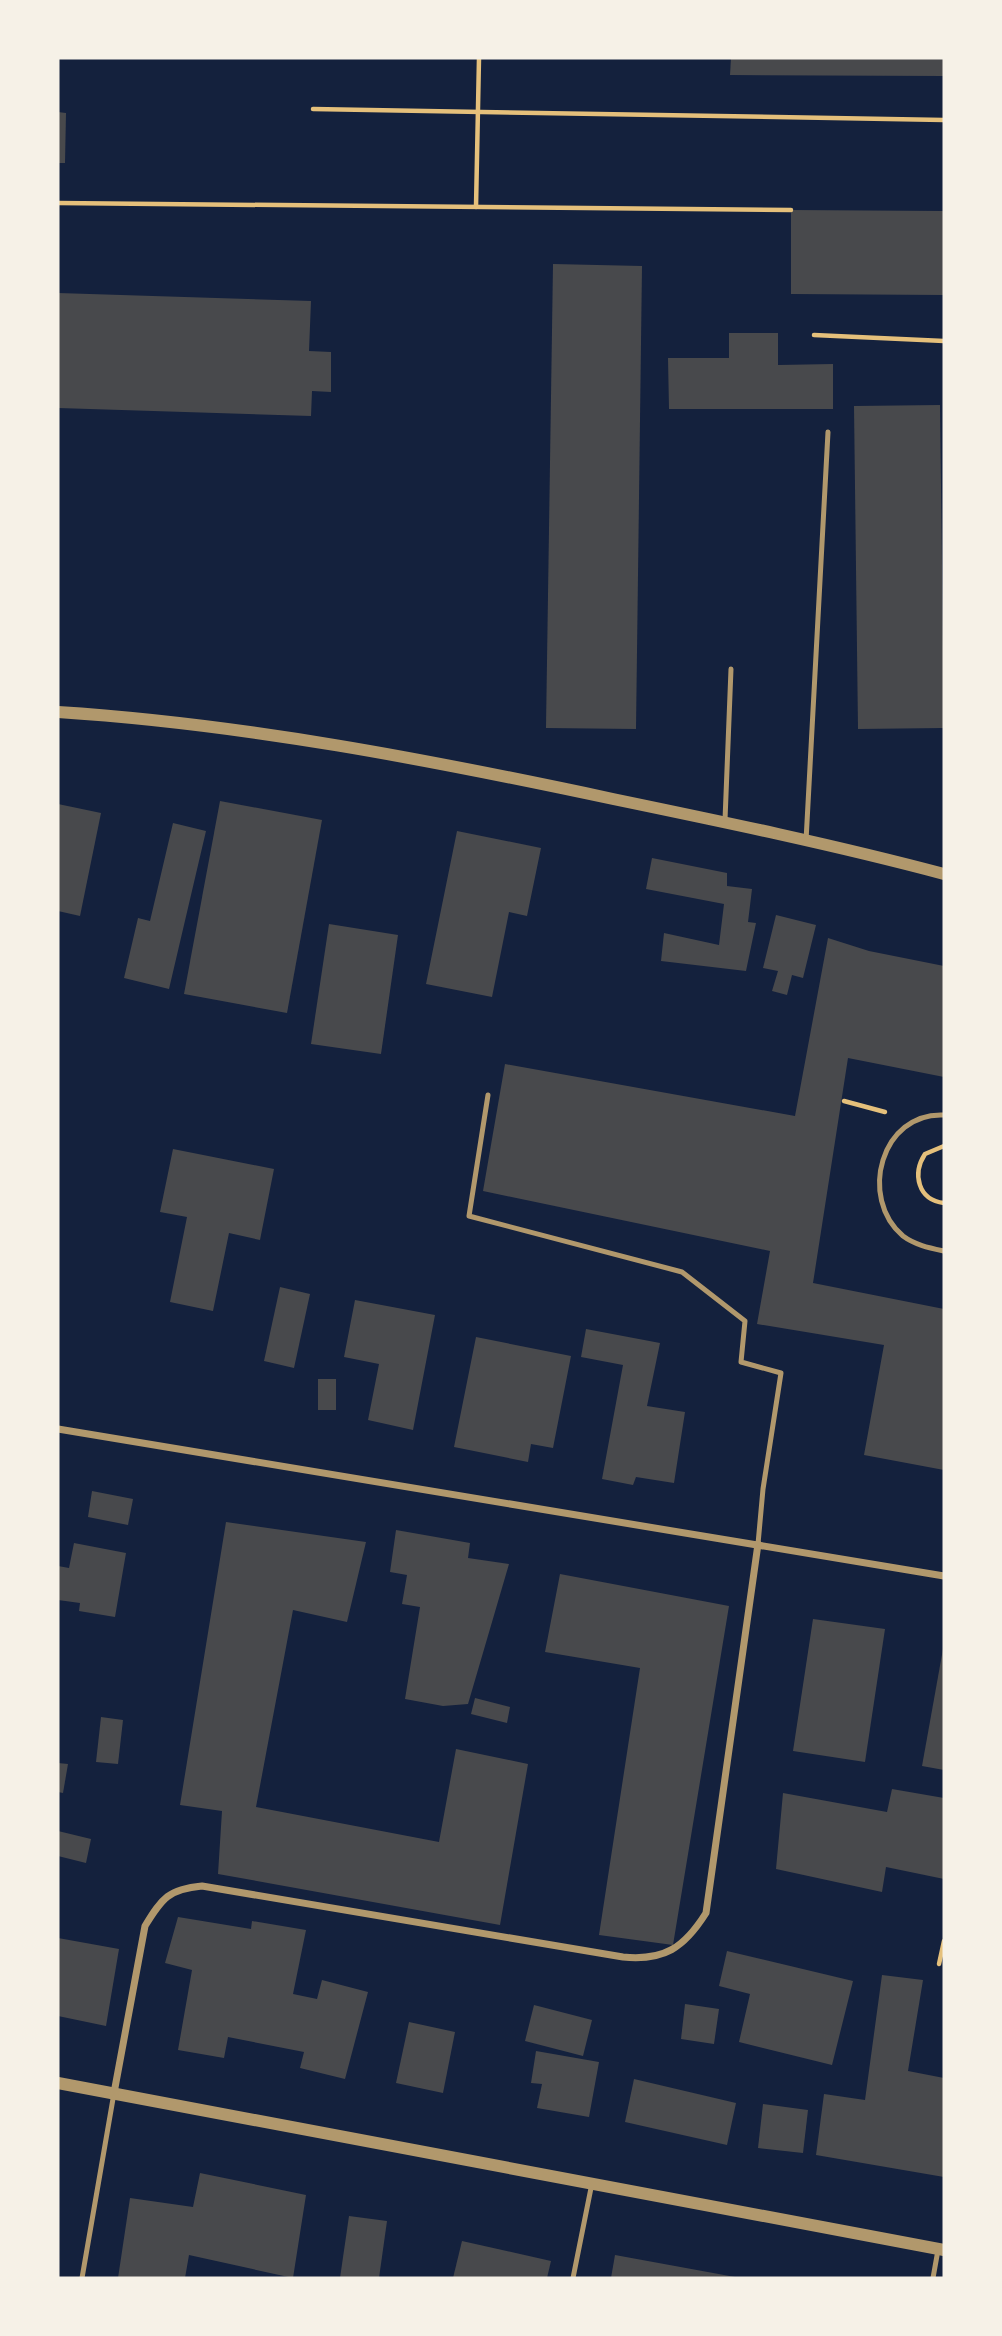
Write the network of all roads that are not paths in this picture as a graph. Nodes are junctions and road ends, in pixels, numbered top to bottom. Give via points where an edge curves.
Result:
1 (828, 432) dead end
2 (731, 669) dead end
3 (58, 712) edge
4 (724, 823) junction
5 (806, 841) junction
6 (944, 874) edge
7 (488, 1095) dead end
8 (944, 1115) edge
9 (944, 1251) edge
10 (58, 1429) edge
11 (758, 1544) junction
12 (944, 1576) edge
13 (58, 2083) edge
14 (114, 2093) junction
15 (592, 2183) junction
16 (941, 2249) edge
17 (82, 2278) edge
18 (573, 2278) edge
19 (933, 2278) edge

1 - 5 lane
2 - 4 lane
3 - 4 street via 149,718 452,764
4 - 5 street
5 - 6 street
7 - 11 lane via 469,1216 682,1272 746,1321 741,1362 781,1373
8 - 9 lane via 916,1121 895,1137 883,1156 878,1177 880,1199 904,1236 923,1247
10 - 11 street
11 - 12 street
11 - 14 street via 706,1913 681,1944 644,1959 622,1957 202,1885 177,1888 158,1904 145,1926
13 - 14 street
14 - 15 street
14 - 17 lane
15 - 16 street
15 - 18 lane
16 - 19 lane

